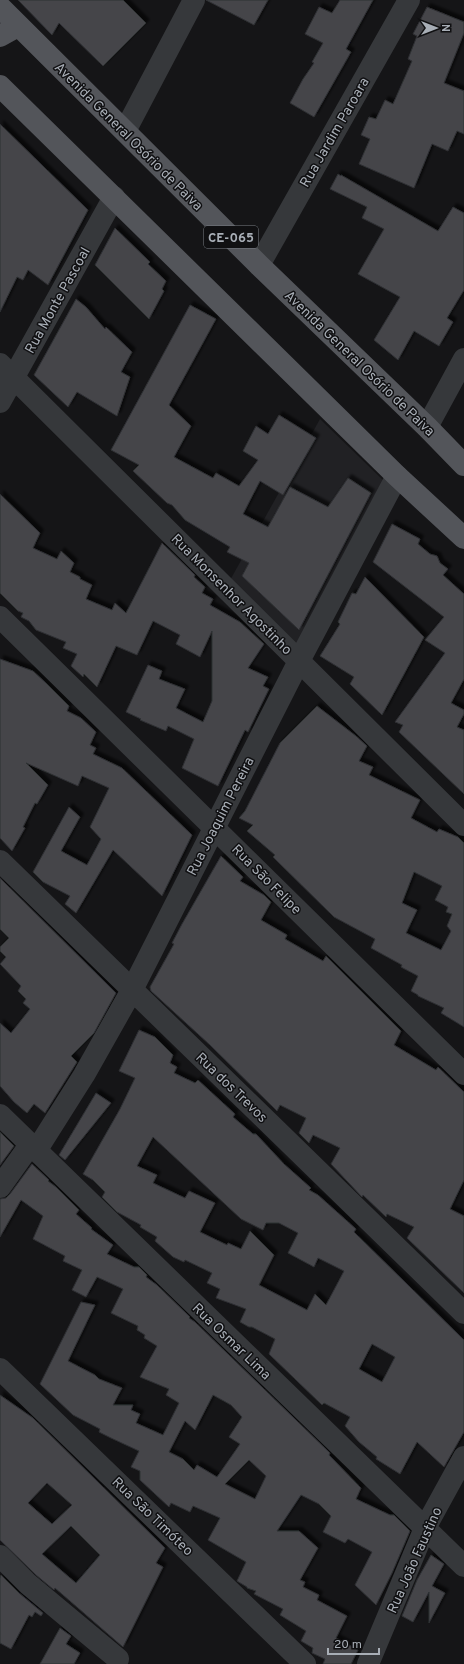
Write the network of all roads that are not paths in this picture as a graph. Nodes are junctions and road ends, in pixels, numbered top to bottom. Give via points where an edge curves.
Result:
1 (194, 0) edge
2 (409, 0) edge
3 (0, 8) edge
4 (9, 31) edge
5 (0, 86) edge
6 (124, 130) junction
7 (114, 197) junction
8 (259, 265) junction
9 (464, 359) edge
10 (7, 371) edge
11 (0, 402) edge
12 (427, 426) junction
13 (464, 465) edge
14 (397, 476) junction
15 (464, 538) edge
16 (0, 617) edge
17 (299, 661) junction
18 (464, 825) edge
19 (214, 827) junction
20 (0, 861) edge
21 (132, 990) junction
22 (464, 1074) edge
23 (0, 1115) edge
24 (33, 1148) junction
25 (0, 1187) edge
26 (464, 1313) edge
27 (0, 1369) edge
28 (464, 1457) edge
29 (425, 1528) junction
30 (0, 1556) edge
31 (464, 1566) edge
32 (118, 1659) dead end
33 (305, 1664) edge
34 (368, 1664) edge

1 - 6 street
2 - 8 street, Rua Jardim Paroara
3 - 4 main road, Avenida General Osório de Paiva / CE-065
4 - 6 main road, Avenida General Osório de Paiva / CE-065
5 - 7 main road
6 - 8 main road, Avenida General Osório de Paiva / CE-065
7 - 10 street, Rua Monte Pascoal
7 - 14 main road
8 - 12 main road, Avenida General Osório de Paiva / CE-065
9 - 12 street
10 - 11 street, Rua Monte Pascoal
10 - 17 street, Rua Monsenhor Agostinho
12 - 13 main road, Avenida General Osório de Paiva / CE-065
14 - 15 main road
14 - 17 street, Rua Joaquim Pereira
16 - 19 street, Rua São Felipe
17 - 18 street, Rua Monsenhor Agostinho
17 - 19 street, Rua Joaquim Pereira
19 - 21 street, Rua Joaquim Pereira
19 - 22 street, Rua São Felipe
20 - 21 street, Rua dos Trevos
21 - 24 street, Rua Joaquim Pereira via 84,1075
21 - 26 street, Rua dos Trevos
23 - 24 street, Rua Osmar Lima
24 - 25 street, Rua Joaquim Pereira
24 - 29 street, Rua Osmar Lima
27 - 33 street, Rua São Timóteo
28 - 29 street, Rua João Faustino
29 - 31 street, Rua Osmar Lima
29 - 34 street, Rua João Faustino
30 - 32 street via 28,1584

